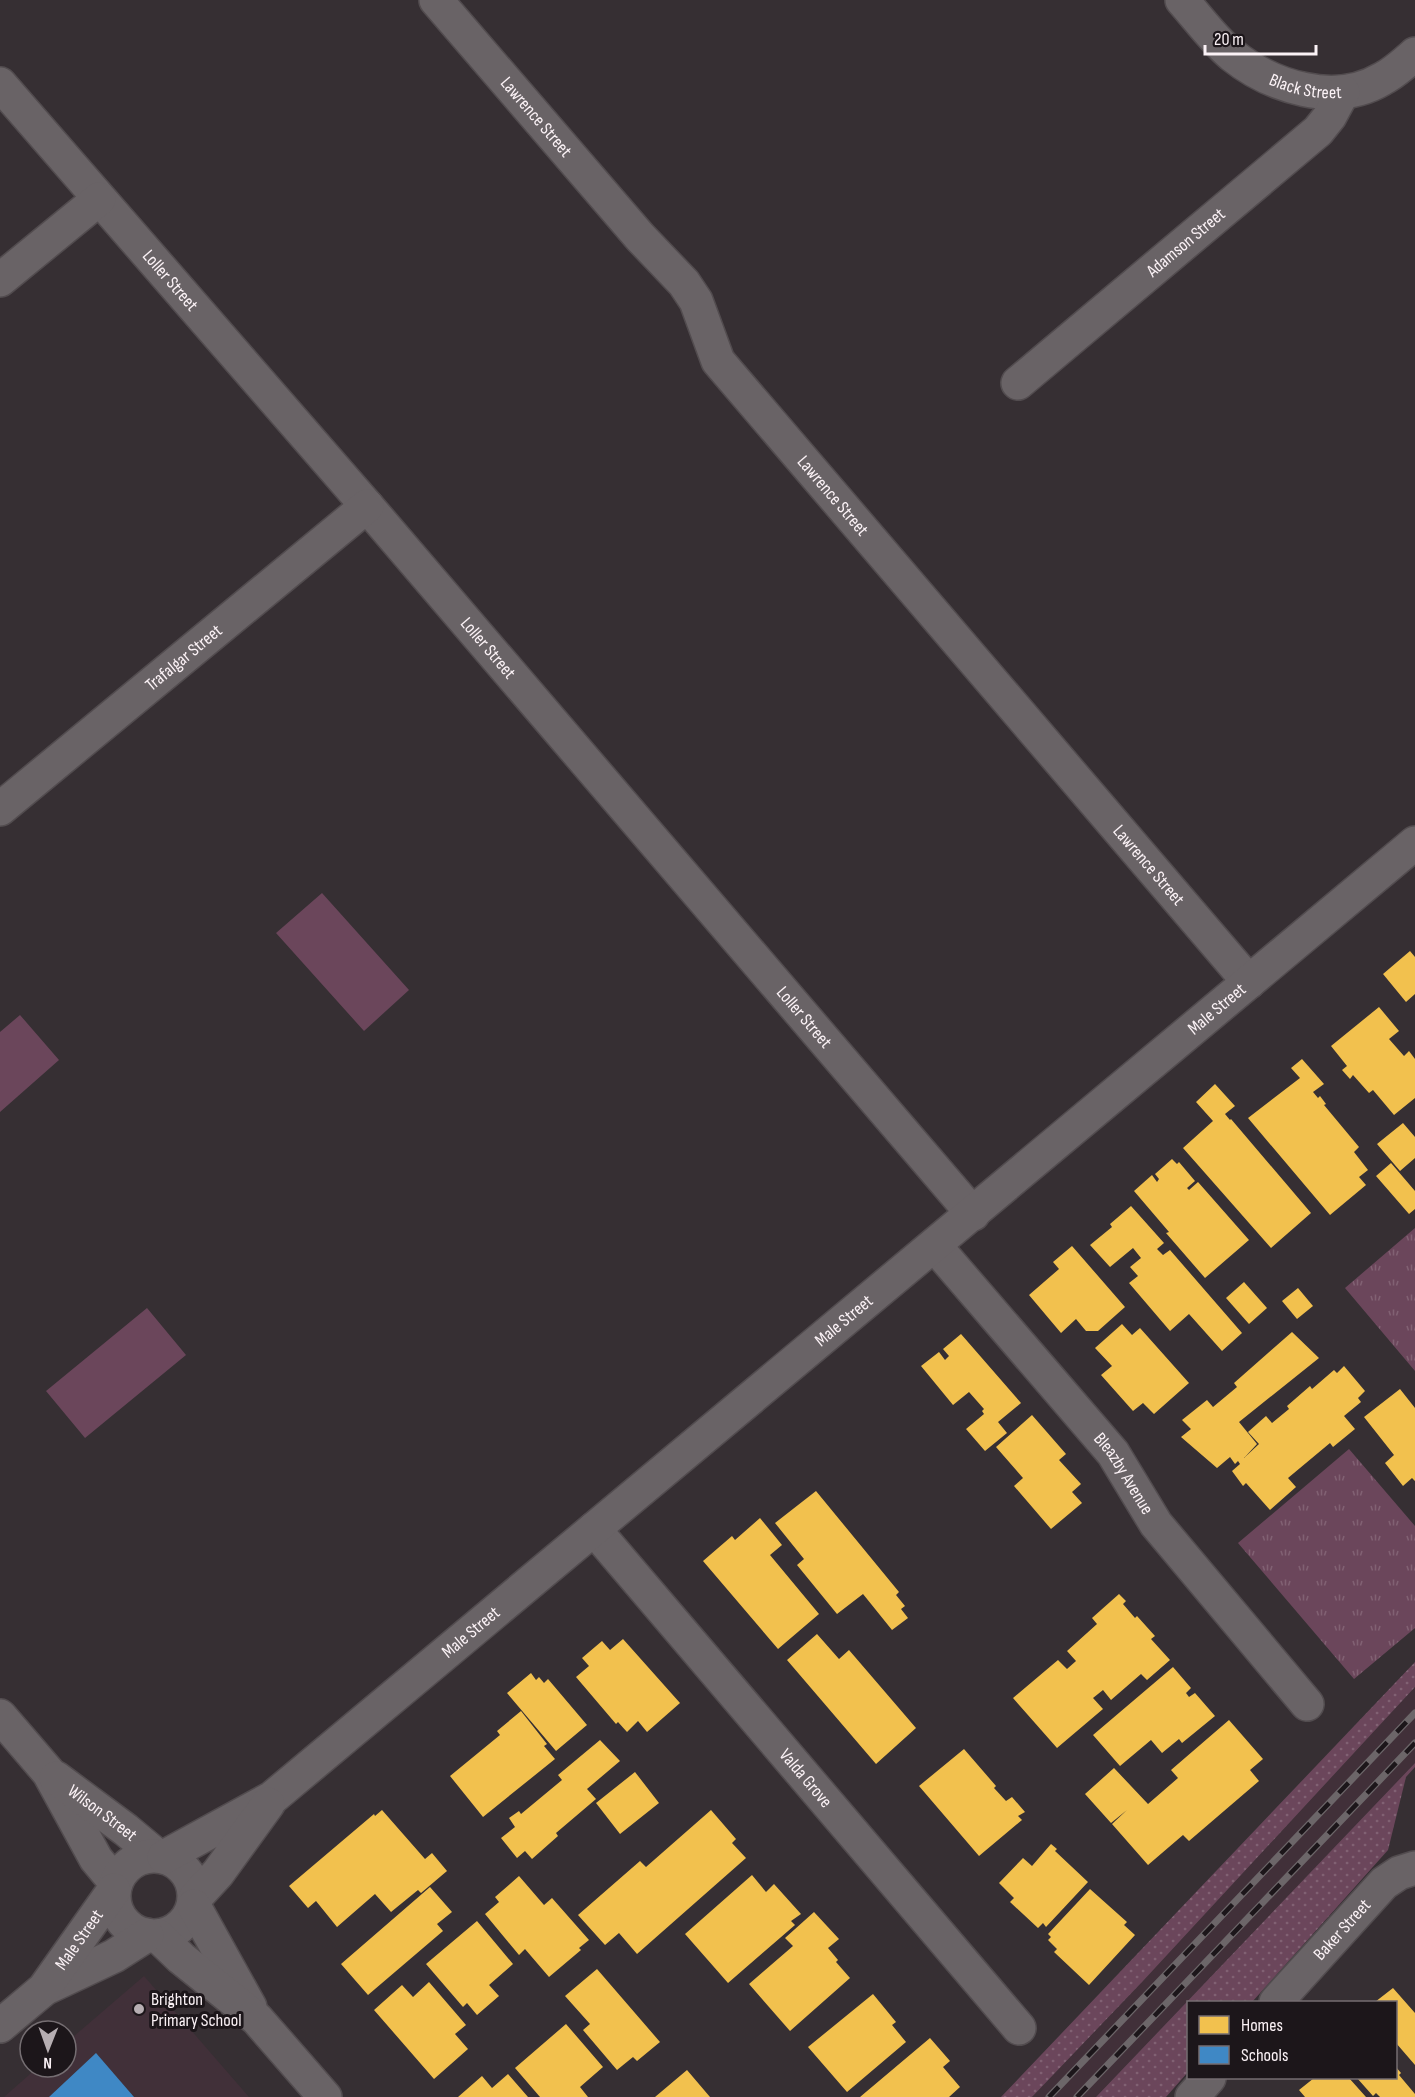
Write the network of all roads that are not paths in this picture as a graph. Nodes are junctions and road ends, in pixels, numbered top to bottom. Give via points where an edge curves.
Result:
1 (436, 0) edge
2 (1182, 0) edge
3 (1415, 54) edge
4 (0, 84) edge
5 (1343, 92) junction
6 (99, 199) junction
7 (0, 280) edge
8 (1018, 383) dead end
9 (367, 506) junction
10 (0, 809) edge
11 (1415, 843) edge
12 (1249, 982) junction
13 (972, 1214) junction
14 (935, 1246) junction
15 (594, 1529) junction
16 (1306, 1704) dead end
17 (0, 1716) edge
18 (50, 1773) junction
19 (272, 1798) junction
20 (160, 1856) junction
21 (1415, 1869) edge
22 (115, 1886) junction
23 (194, 1902) junction
24 (152, 1936) junction
25 (44, 1989) junction
26 (1277, 2001) edge
27 (257, 2019) junction
28 (0, 2026) edge
29 (1019, 2028) dead end
30 (1208, 2079) edge
31 (325, 2097) edge
32 (1192, 2097) edge

1 - 12 street, Lawrence Street via 684,283 696,301 718,361
2 - 5 street, Black Street via 1231,54 1257,72 1312,91
3 - 5 street, Black Street via 1383,79
4 - 6 street, Loller Street
5 - 8 street, Adamson Street via 1318,131
6 - 7 street
6 - 9 street, Loller Street
9 - 10 street, Trafalgar Street
9 - 13 street, Loller Street
11 - 12 street, Male Street
12 - 13 street, Male Street
13 - 14 street, Male Street
14 - 15 street, Male Street
14 - 16 street, Bleazby Avenue via 1113,1454 1156,1524
15 - 19 street, Male Street
15 - 29 street, Valda Grove
17 - 18 street, Wilson Street
18 - 20 street, Wilson Street
18 - 22 street, Wilson Street via 96,1859
19 - 20 street, Male Street
19 - 23 street, Male Street
20 - 22 street via 131,1862
20 - 23 street via 177,1862 187,1872 193,1884
21 - 26 street, Baker Street via 1384,1883
22 - 24 street via 116,1908 125,1924
22 - 25 street, Male Street
23 - 24 street via 181,1927
23 - 27 street
24 - 25 street, Male Street
24 - 27 street
25 - 28 street, Male Street
27 - 31 street
30 - 32 street

